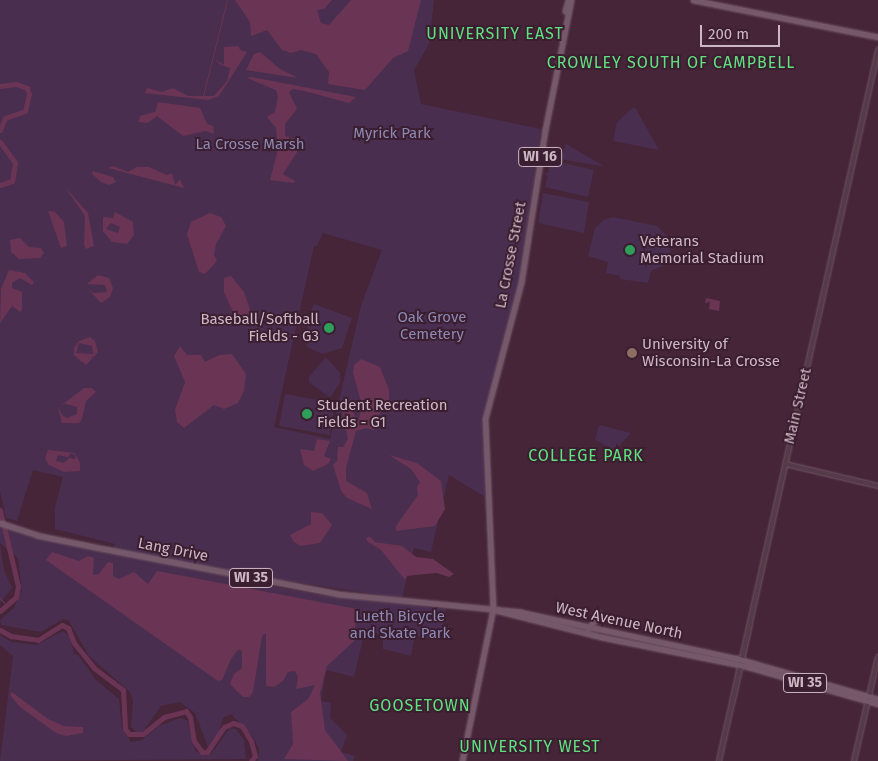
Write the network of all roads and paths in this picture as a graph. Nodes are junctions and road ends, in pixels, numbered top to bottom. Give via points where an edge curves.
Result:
1 (570, 0) edge
2 (693, 0) edge
3 (878, 37) edge
4 (878, 50) edge
5 (785, 464) junction
6 (878, 486) edge
7 (0, 523) edge
8 (494, 609) junction
9 (598, 614) dead end
10 (588, 629) junction
11 (878, 658) edge
12 (741, 662) junction
13 (868, 699) junction
14 (878, 699) edge
15 (878, 704) edge
16 (462, 761) edge
17 (719, 761) edge
18 (854, 761) edge

1 - 8 main road, La Crosse Street / WI 16 via 521,283 484,422
2 - 3 main road
4 - 5 street, Main Street
5 - 6 street
5 - 12 street, Main Street
7 - 8 main road, Lang Drive / WI 35 via 105,549 338,594
8 - 10 main road, West Avenue North / WI 35
8 - 12 main road, West Avenue North / WI 35 via 643,645
8 - 16 main road, WI 16
9 - 10 main road
10 - 12 main road, West Avenue North / WI 35
11 - 13 street
12 - 13 main road, WI 35
12 - 17 street, Main Street
13 - 14 main road, WI 35
13 - 15 main road, WI 35
13 - 18 street

